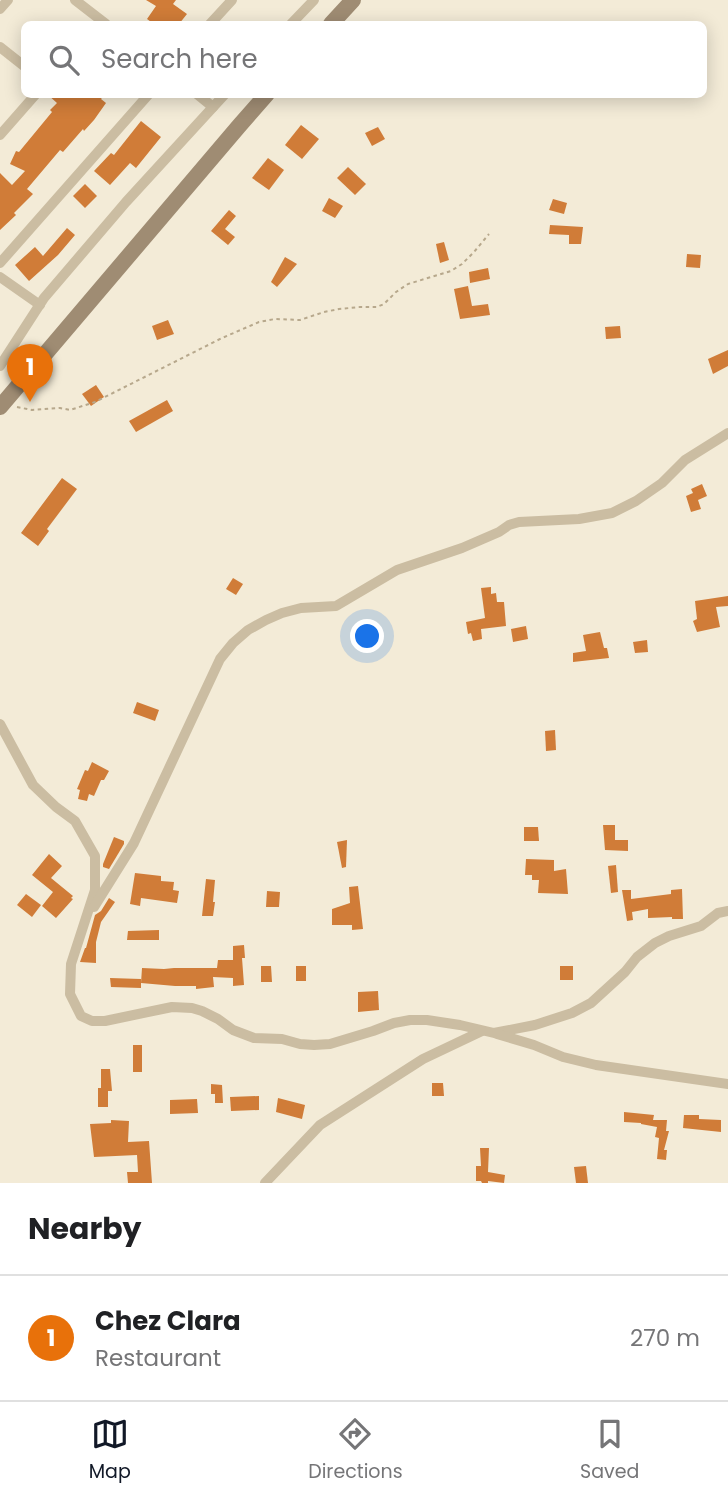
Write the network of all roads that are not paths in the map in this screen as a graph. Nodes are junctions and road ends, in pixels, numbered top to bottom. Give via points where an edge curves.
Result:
1 (8, 0) edge
2 (75, 0) edge
3 (314, 0) edge
4 (353, 0) edge
5 (227, 2) edge
6 (0, 9) edge
7 (100, 21) edge
8 (212, 21) edge
9 (293, 21) edge
10 (334, 21) edge
11 (0, 47) edge
12 (21, 64) edge
13 (32, 98) edge
14 (145, 98) edge
15 (202, 98) edge
16 (221, 98) edge
17 (264, 98) edge
18 (213, 107) junction
19 (0, 135) edge
20 (0, 263) edge
21 (0, 277) edge
22 (40, 305) junction
23 (0, 366) edge
24 (1, 403) edge
25 (728, 433) edge
26 (0, 724) edge
27 (728, 911) edge
28 (86, 921) junction
29 (482, 1031) junction
30 (494, 1033) junction
31 (728, 1084) edge
32 (265, 1183) edge

1 - 6 street
2 - 7 street
3 - 9 street
4 - 10 main road
5 - 8 street
11 - 12 street
13 - 19 street
14 - 20 street
15 - 18 street
16 - 18 street
17 - 24 main road
18 - 22 street
21 - 22 street
22 - 23 street
25 - 28 street via 685,460 636,501 612,513 509,525 462,548 397,570 336,606 282,613 248,630 220,659 134,843
26 - 28 street via 33,785 75,821 95,856 95,890
27 - 30 street via 655,943 590,1003 572,1013
28 - 29 street via 71,964 70,994 81,1016 92,1021 172,1007 191,1009 254,1038 314,1045 410,1020
29 - 30 street
29 - 32 street via 423,1059 320,1125
30 - 31 street via 597,1066

